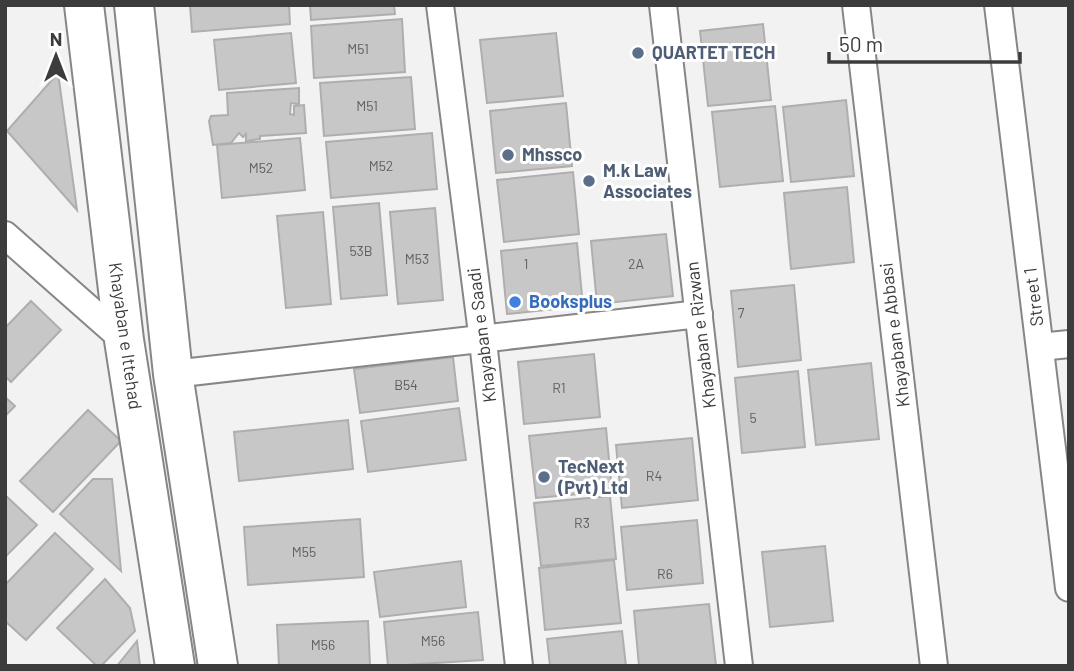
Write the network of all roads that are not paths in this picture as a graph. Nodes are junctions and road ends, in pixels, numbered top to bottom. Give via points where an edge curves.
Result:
1 (84, 5) edge
2 (134, 5) edge
3 (440, 5) edge
4 (663, 5) edge
5 (856, 5) edge
6 (998, 5) edge
7 (5, 235) edge
8 (698, 314) junction
9 (124, 340) junction
10 (483, 341) junction
11 (1069, 344) edge
12 (1040, 347) junction
13 (173, 374) junction
14 (1069, 588) edge
15 (175, 666) edge
16 (218, 666) edge
17 (519, 666) edge
18 (739, 666) edge
19 (934, 666) edge

1 - 9 main road, Khayaban e Ittehad
2 - 13 main road
3 - 10 street, Khayaban e Saadi
4 - 8 street, Khayaban e Rizwan
5 - 19 street, Khayaban e Abbasi
6 - 12 street, Street 1
7 - 9 street
8 - 10 street
8 - 18 street, Khayaban e Rizwan
9 - 15 main road, Khayaban e Ittehad
10 - 13 street
10 - 17 street, Khayaban e Saadi
11 - 12 street
12 - 14 street, Street 1
13 - 16 main road

